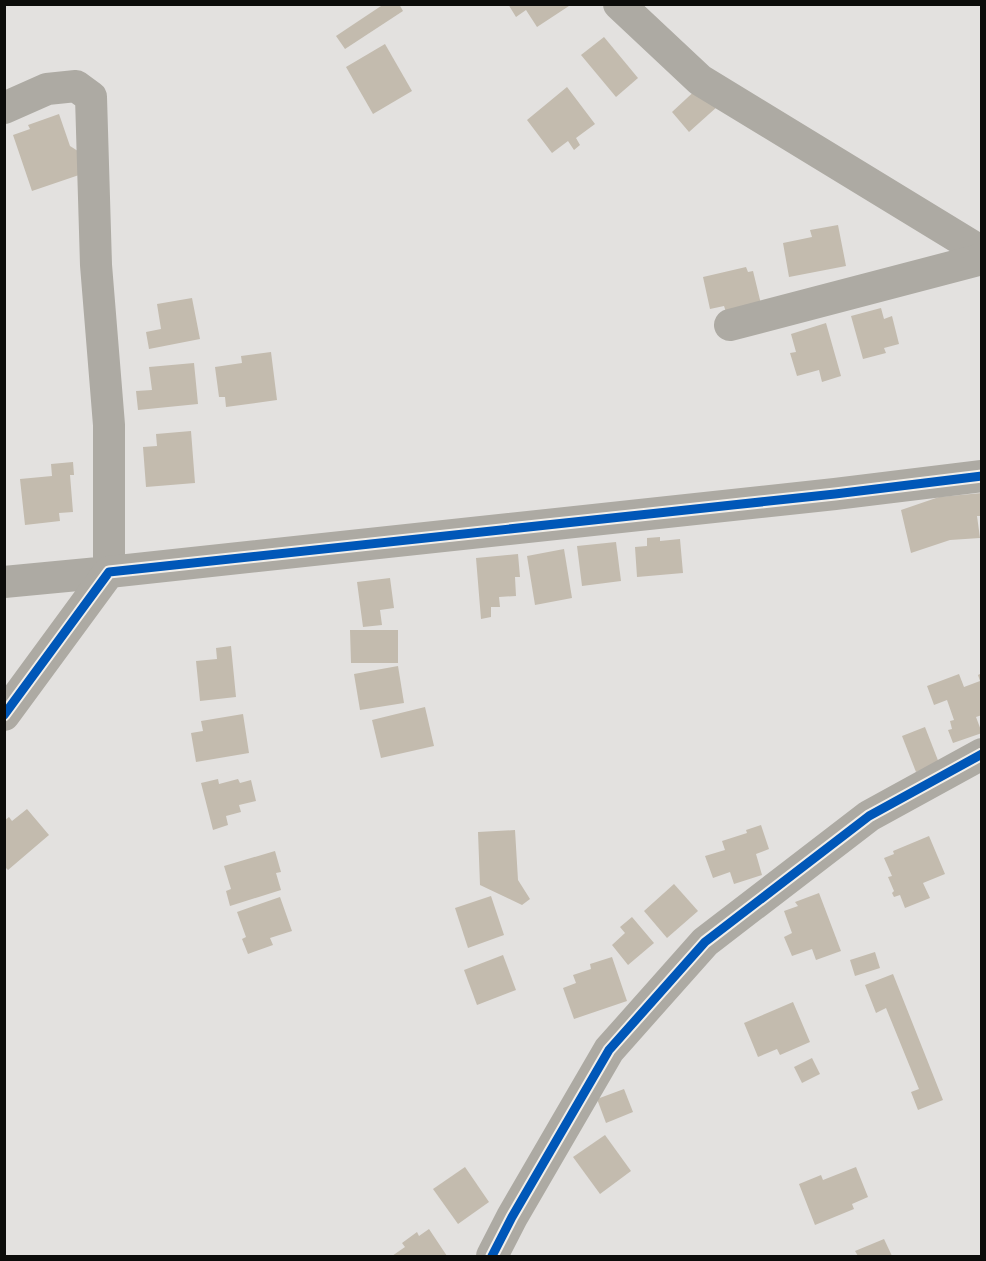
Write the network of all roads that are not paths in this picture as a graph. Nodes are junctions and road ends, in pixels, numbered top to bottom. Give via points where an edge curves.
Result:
1 (619, 4) edge
2 (4, 108) edge
3 (981, 252) edge
4 (981, 259) edge
5 (730, 325) dead end
6 (981, 476) edge
7 (109, 572) junction
8 (4, 582) edge
9 (4, 715) edge
10 (981, 754) edge
11 (492, 1257) edge

1 - 3 street via 700,80
2 - 7 street via 47,89 76,86 91,97 96,265 109,425
4 - 5 street
6 - 7 street
7 - 8 street
7 - 9 street
10 - 11 street via 869,816 705,942 609,1050

